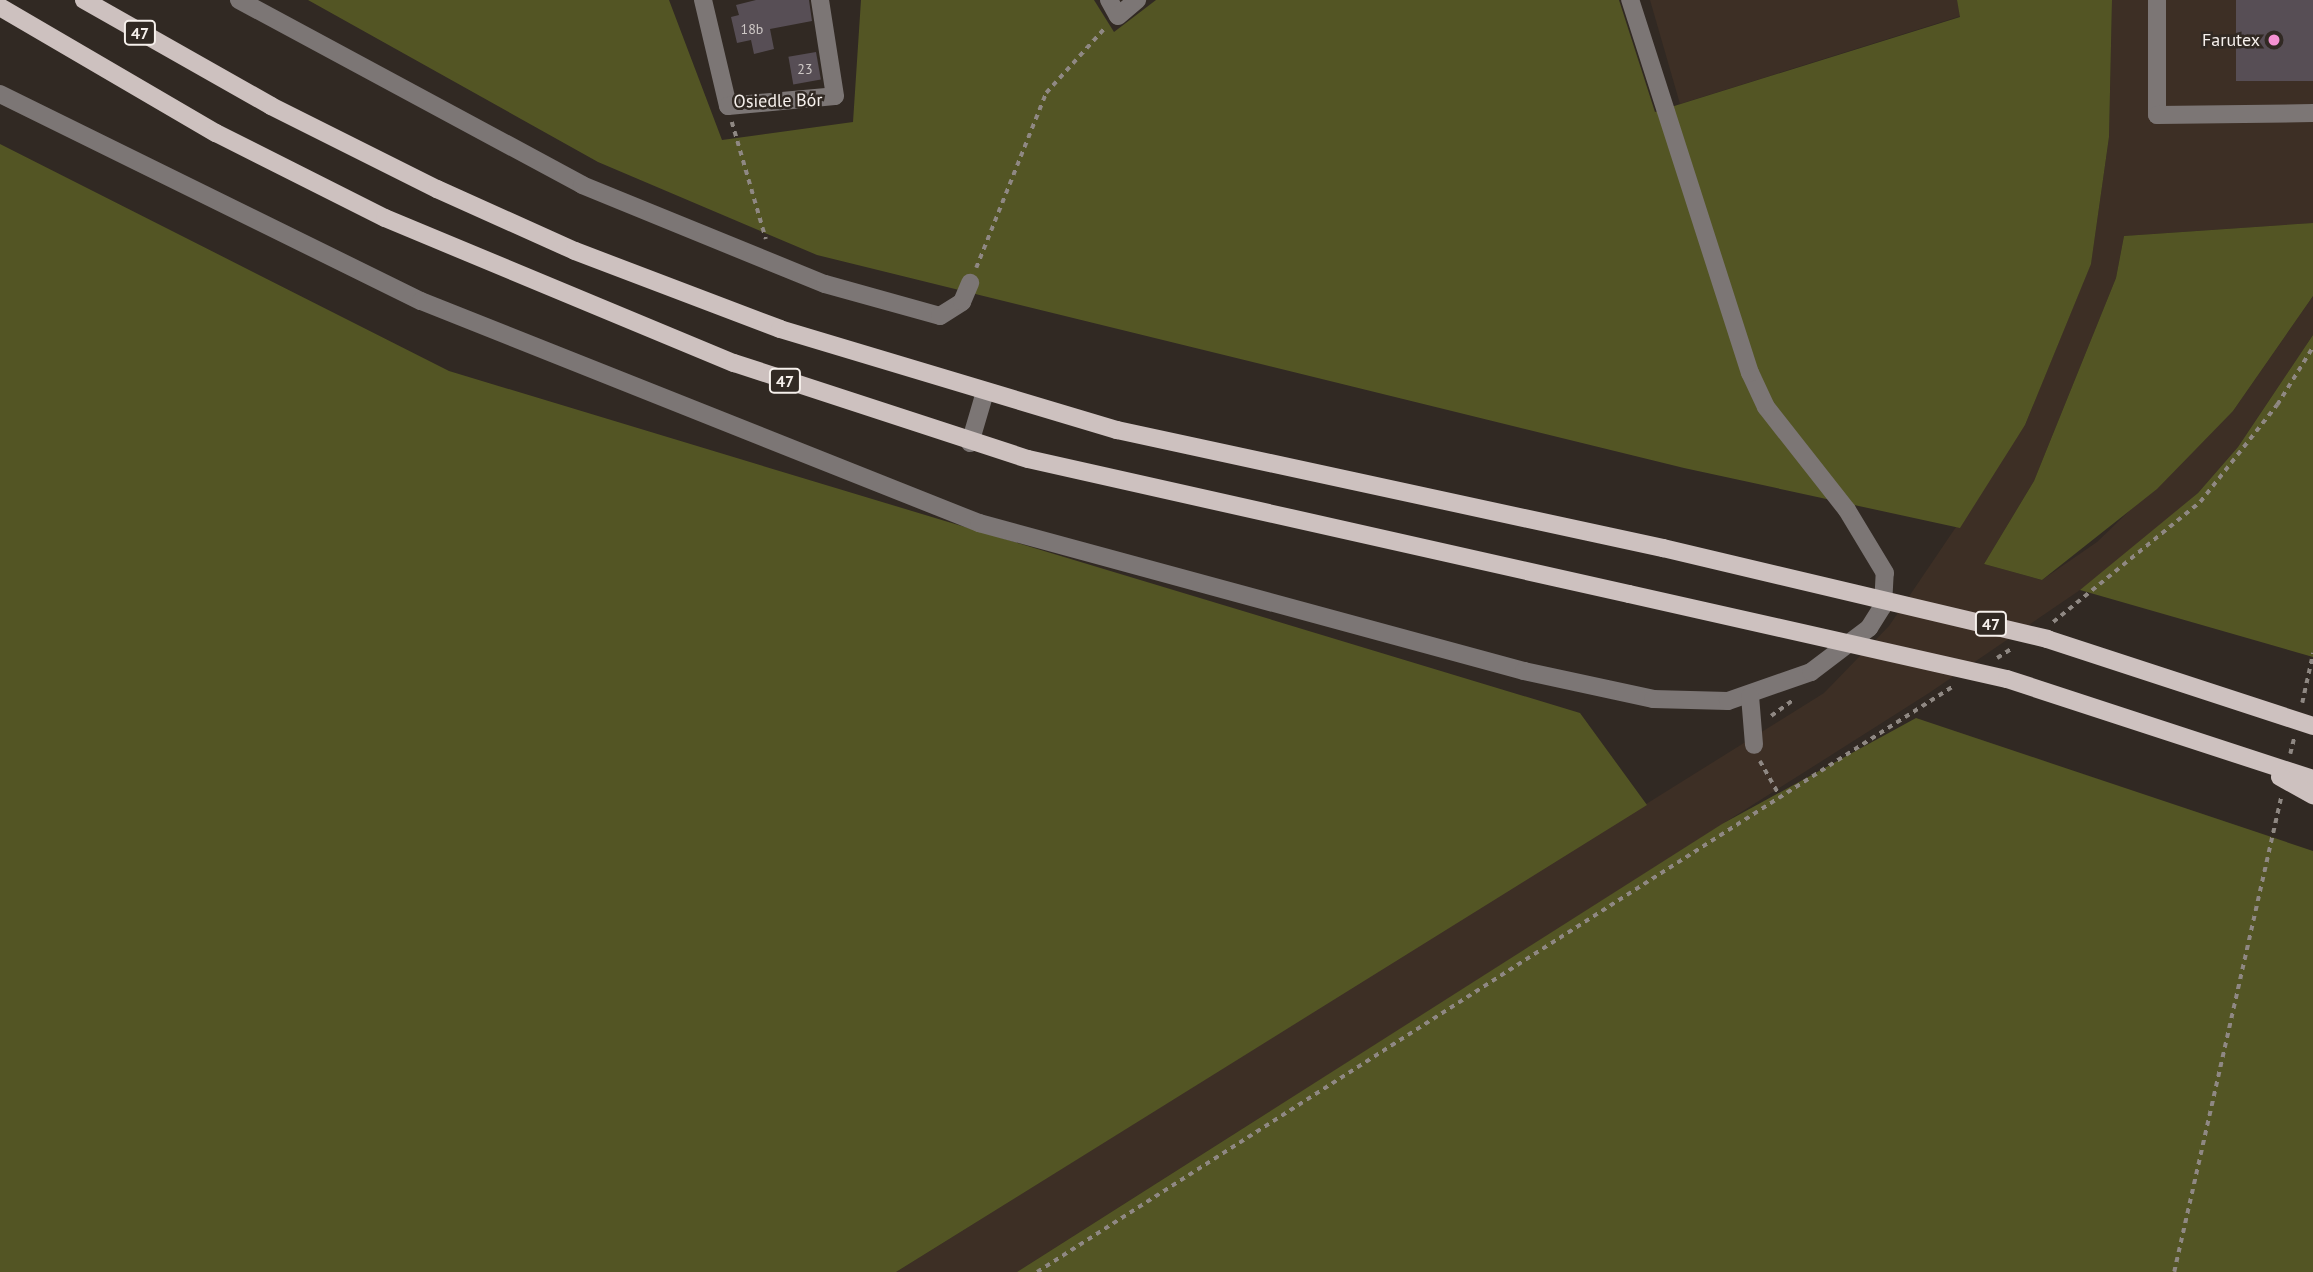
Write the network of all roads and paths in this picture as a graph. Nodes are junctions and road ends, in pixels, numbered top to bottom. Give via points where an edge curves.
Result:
1 (84, 0) edge
2 (239, 0) edge
3 (704, 0) edge
4 (820, 0) edge
5 (1109, 0) edge
6 (1137, 0) edge
7 (1630, 0) edge
8 (2157, 0) edge
9 (0, 7) edge
10 (1118, 16) junction
11 (0, 94) edge
12 (728, 106) junction
13 (2313, 113) edge
14 (775, 263) junction
15 (970, 283) joint
16 (2313, 347) edge
17 (985, 392) junction
18 (970, 443) junction
19 (2047, 626) dead end
20 (2013, 648) dead end
21 (2313, 653) edge
22 (1991, 662) dead end
23 (1958, 682) dead end
24 (1750, 696) junction
25 (2301, 706) dead end
26 (2313, 726) edge
27 (2295, 732) dead end
28 (1754, 745) joint
29 (2234, 751) junction
30 (2289, 758) dead end
31 (2313, 779) edge
32 (2283, 785) dead end
33 (2313, 795) edge
34 (1781, 798) junction
35 (1037, 1272) edge
36 (2174, 1272) edge

1 - 17 main road, 47 via 353,149 575,251 780,329
2 - 14 street via 570,179
3 - 12 street, Osiedle Bór
4 - 12 street, Osiedle Bór via 835,96
5 - 10 street
6 - 10 street
7 - 24 street via 1750,373 1766,407 1847,510 1885,573 1883,606 1869,628 1811,672
8 - 13 street via 2157,115
9 - 18 main road, 47 via 216,132 471,257 734,363
10 - 15 path via 1046,93
11 - 24 street via 421,301 979,523 1524,671 1678,703
12 - 14 path
14 - 15 street via 940,316 962,302
16 - 19 path via 2277,405 2200,502
17 - 18 street
17 - 26 main road, 47, bridge via 1117,430 1662,548 2047,639
18 - 29 main road, 47, bridge via 2007,679
20 - 22 path
21 - 25 path
23 - 34 path
24 - 28 street
27 - 30 path
28 - 34 path
29 - 31 main road, bridge
29 - 33 main road, 47, bridge
32 - 36 path
34 - 35 path

